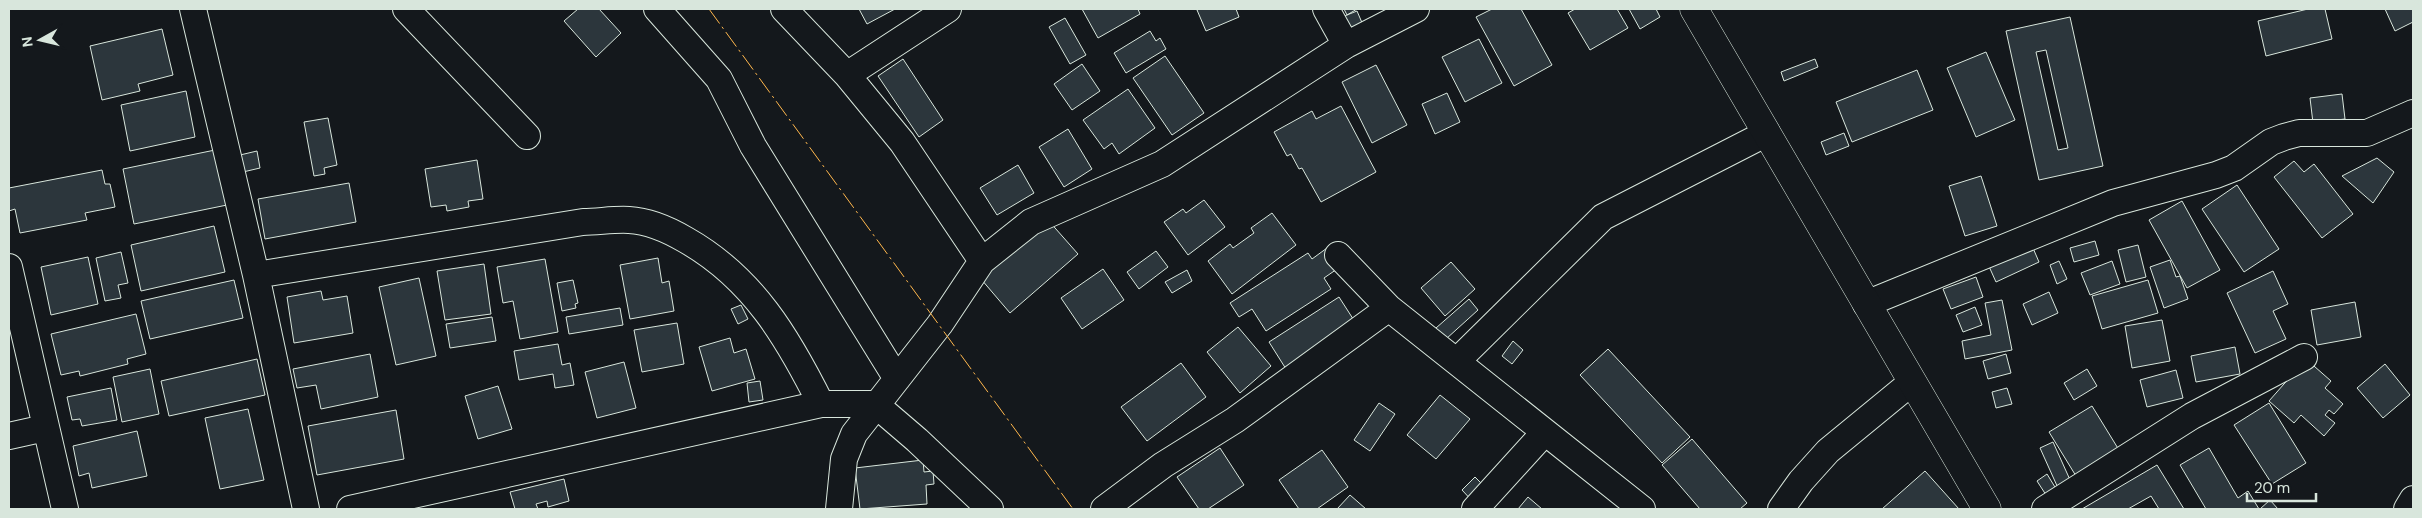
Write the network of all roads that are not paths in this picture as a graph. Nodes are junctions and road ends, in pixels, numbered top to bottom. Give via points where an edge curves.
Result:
1 (193, 9) edge
2 (406, 9) edge
3 (657, 9) edge
4 (784, 9) edge
5 (948, 9) edge
6 (1326, 9) edge
7 (1416, 9) edge
8 (1694, 9) edge
9 (1346, 45) junction
10 (847, 75) junction
11 (2413, 113) edge
12 (1767, 133) junction
13 (527, 136) dead end
14 (1338, 255) dead end
15 (982, 261) junction
16 (9, 267) edge
17 (256, 275) junction
18 (1866, 304) junction
19 (1389, 308) junction
20 (2304, 357) dead end
21 (1457, 361) junction
22 (897, 380) junction
23 (1912, 382) junction
24 (821, 404) junction
25 (875, 404) junction
26 (45, 428) junction
27 (1545, 432) junction
28 (9, 436) edge
29 (2413, 499) edge
30 (65, 509) edge
31 (306, 509) edge
32 (350, 509) edge
33 (839, 509) edge
34 (990, 509) edge
35 (1104, 509) edge
36 (1475, 509) edge
37 (1642, 509) edge
38 (1781, 509) edge
39 (1987, 509) edge
40 (2045, 509) edge
41 (2407, 509) edge

1 - 17 street
2 - 13 street
3 - 22 street via 719,79 753,146
4 - 10 street
5 - 10 street
6 - 9 street
7 - 9 street
8 - 12 main road
9 - 15 street via 1162,164 1031,222
10 - 15 street via 902,142
11 - 18 street via 2368,133 2299,133 2284,137 2271,142 2234,168 2113,203
12 - 18 main road
12 - 21 street via 1603,217
14 - 19 street
15 - 22 street
16 - 26 street
17 - 24 street via 583,222 630,220 668,230 702,249 741,281 795,352
17 - 31 street
18 - 23 main road
19 - 21 street
19 - 35 street via 1235,420 1163,465
20 - 40 street via 2192,416
21 - 27 street
22 - 25 street
23 - 38 street via 1828,451
23 - 39 main road
24 - 25 street
24 - 32 street
25 - 33 street via 854,434 844,459
25 - 34 street
26 - 28 street
26 - 30 street
27 - 36 street
27 - 37 street
29 - 41 street

